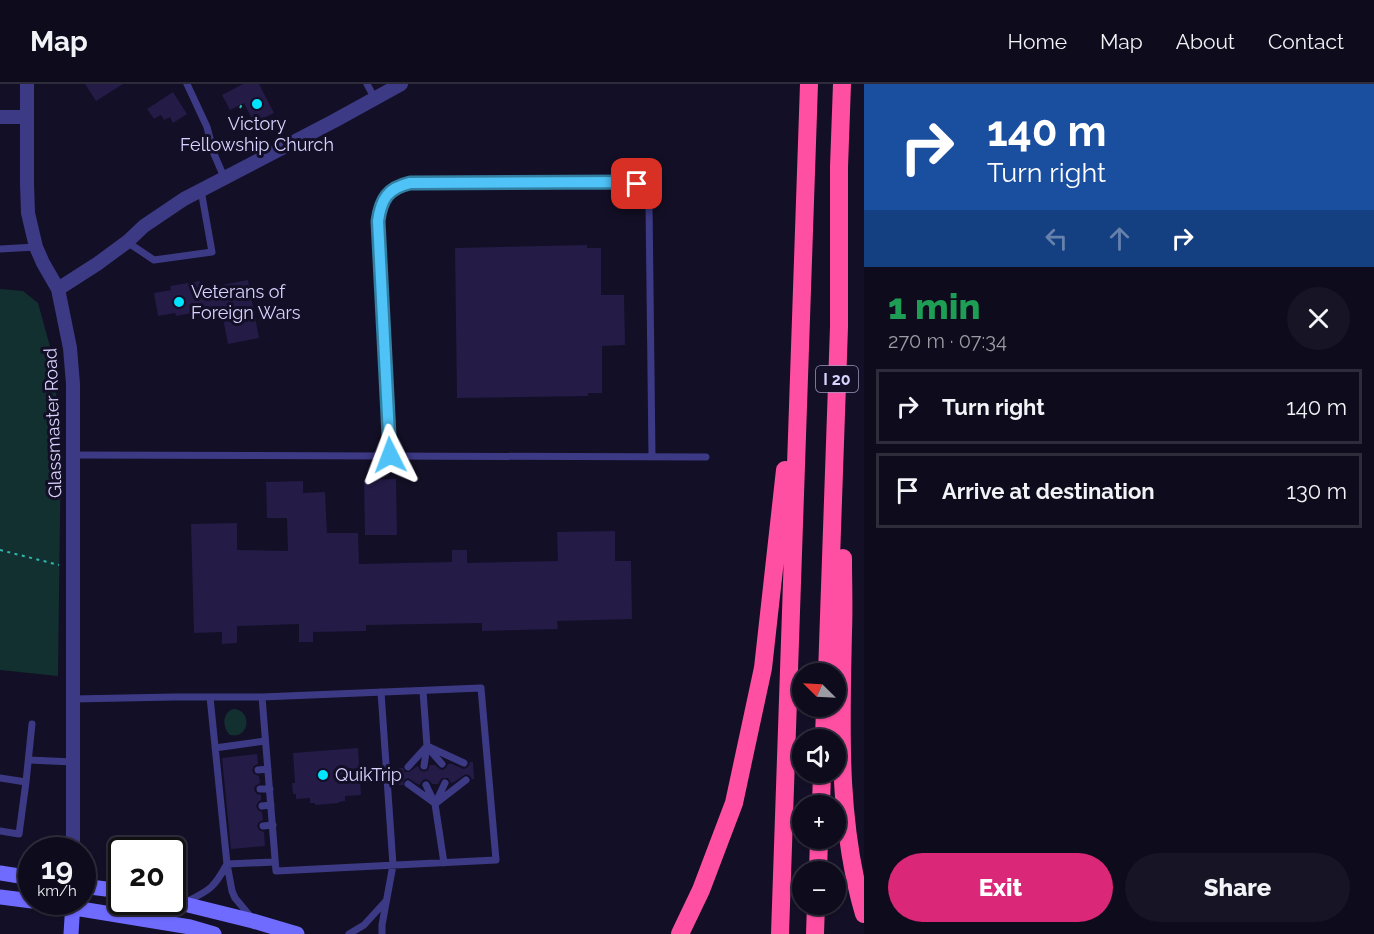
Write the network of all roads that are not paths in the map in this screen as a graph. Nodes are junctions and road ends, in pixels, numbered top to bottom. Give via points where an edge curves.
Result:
1 (27, 84) edge
2 (187, 84) edge
3 (366, 84) edge
4 (400, 84) edge
5 (809, 84) edge
6 (842, 84) edge
7 (375, 99) junction
8 (0, 117) edge
9 (27, 117) junction
10 (224, 177) junction
11 (201, 190) junction
12 (127, 242) junction
13 (36, 247) junction
14 (0, 249) edge
15 (58, 289) junction
16 (839, 327) junction
17 (800, 337) junction
18 (73, 455) junction
19 (390, 455) junction
20 (652, 457) junction
21 (706, 457) dead end
22 (827, 663) edge
23 (423, 691) junction
24 (381, 692) junction
25 (210, 697) junction
26 (262, 697) junction
27 (73, 699) junction
28 (32, 724) dead end
29 (266, 741) junction
30 (427, 746) junction
31 (215, 748) junction
32 (28, 760) junction
33 (73, 762) junction
34 (464, 763) dead end
35 (442, 765) dead end
36 (424, 766) dead end
37 (408, 767) dead end
38 (268, 769) junction
39 (258, 770) dead end
40 (0, 778) edge
41 (466, 780) dead end
42 (26, 782) junction
43 (445, 783) dead end
44 (408, 784) dead end
45 (426, 784) dead end
46 (260, 789) dead end
47 (270, 789) junction
48 (435, 804) junction
49 (271, 805) junction
50 (262, 806) dead end
51 (273, 825) junction
52 (263, 826) dead end
53 (0, 831) edge
54 (73, 837) edge
55 (276, 862) junction
56 (444, 863) junction
57 (227, 864) junction
58 (393, 865) junction
59 (0, 873) edge
60 (18, 876) edge
61 (0, 897) edge
62 (18, 899) edge
63 (186, 899) edge
64 (387, 901) junction
65 (186, 904) edge
66 (96, 910) edge
67 (864, 914) edge
68 (72, 915) edge
69 (816, 915) edge
70 (253, 921) junction
71 (166, 928) edge
72 (71, 934) edge
73 (214, 934) edge
74 (297, 934) edge
75 (349, 934) edge
76 (382, 934) edge
77 (680, 934) edge
78 (780, 934) edge
79 (815, 934) edge

1 - 9 street, Glassmaster Road
2 - 10 lane
3 - 7 lane
4 - 7 street
5 - 17 highway, I 20
6 - 16 highway, I 20
7 - 10 street
8 - 9 street
9 - 13 street, Glassmaster Road via 28,213
10 - 11 street
11 - 12 street via 170,207
11 - 12 lane via 212,252 154,260
12 - 15 street
13 - 14 lane
13 - 15 street, Glassmaster Road
15 - 18 street, Glassmaster Road via 70,348
16 - 22 highway, I 20
16 - 67 highway via 842,772 848,842
17 - 77 highway via 759,691 734,803
17 - 78 highway, I 20
18 - 19 lane
18 - 27 street, Glassmaster Road
19 - 20 lane
19 - 20 lane via 378,221 383,200 391,191 410,183 629,182 643,189 649,204
20 - 21 lane
23 - 24 lane
23 - 30 lane
23 - 56 lane via 481,688 496,860
24 - 26 lane
24 - 58 lane
25 - 26 lane
25 - 27 lane
25 - 31 lane
26 - 29 lane
27 - 33 street, Glassmaster Road
28 - 32 lane
29 - 31 lane
29 - 38 lane
30 - 34 lane
30 - 35 lane
30 - 36 lane
30 - 37 lane
31 - 57 lane via 223,793
32 - 33 lane
32 - 42 lane
33 - 54 street, Glassmaster Road
38 - 39 lane
38 - 47 lane
40 - 42 lane
41 - 48 lane
42 - 53 lane via 20,834
43 - 48 lane
44 - 48 lane
45 - 48 lane
46 - 47 lane
47 - 49 lane
48 - 56 lane
49 - 50 lane
49 - 51 lane
51 - 52 lane
51 - 55 lane
55 - 57 lane
55 - 58 lane via 276,871
56 - 58 lane
57 - 63 lane via 212,887
57 - 70 lane via 235,898
58 - 64 lane
59 - 60 main road
61 - 62 main road
64 - 75 lane via 364,925
64 - 76 lane
65 - 70 main road
66 - 71 main road
68 - 72 main road
69 - 79 highway
70 - 74 main road
71 - 73 main road via 190,927

